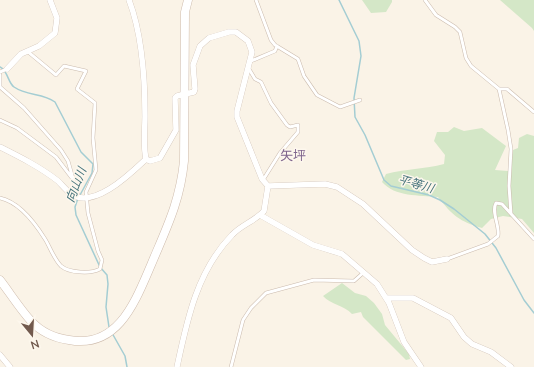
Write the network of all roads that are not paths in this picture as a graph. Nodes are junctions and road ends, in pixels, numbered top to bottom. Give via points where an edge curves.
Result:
1 (50, 0) edge
2 (129, 0) edge
3 (188, 0) edge
4 (256, 0) edge
5 (425, 0) edge
6 (277, 46) junction
7 (26, 51) junction
8 (251, 61) junction
9 (7, 69) joint
10 (249, 69) junction
11 (0, 73) edge
12 (499, 89) junction
13 (184, 94) junction
14 (359, 100) dead end
15 (534, 112) edge
16 (0, 120) edge
17 (0, 146) edge
18 (146, 159) junction
19 (263, 180) junction
20 (74, 181) junction
21 (268, 186) junction
22 (78, 196) junction
23 (87, 197) junction
24 (0, 198) edge
25 (511, 214) junction
26 (260, 215) junction
27 (534, 239) edge
28 (447, 260) joint
29 (363, 273) junction
30 (0, 280) edge
31 (386, 298) junction
32 (0, 355) edge
33 (10, 367) edge
34 (177, 367) edge
35 (231, 367) edge
36 (421, 367) edge
37 (511, 367) edge

1 - 7 street via 58,18 55,33 40,46
2 - 18 street via 138,33
3 - 13 street via 185,12
4 - 6 lane via 267,33
5 - 12 lane via 436,15 460,32 466,58 471,66
6 - 8 lane via 274,51
6 - 14 lane via 298,59 304,76 317,95 340,107
7 - 9 street
7 - 23 lane via 56,75 64,66 86,71 77,89 95,104 96,166 86,192
8 - 10 street
8 - 13 street via 250,45 242,36 229,32 209,38 200,46 193,65 194,92
9 - 11 lane
10 - 19 street via 237,117
10 - 19 lane via 255,79 261,82 287,125 298,125 299,128
11 - 20 lane via 0,87 24,108 61,150 68,161
12 - 15 lane via 507,89
12 - 25 lane via 511,149
13 - 18 street via 174,98 176,130 164,153 155,161
13 - 30 street via 184,162 178,198 171,220 137,296 128,313 116,327 107,334 84,341 62,339 31,321
16 - 20 lane via 17,128 56,156
17 - 22 street via 28,161 58,181 72,195
18 - 23 street via 113,187
19 - 21 street
20 - 22 lane
21 - 26 street via 264,211
21 - 28 street via 325,184 337,187 363,204 424,258 432,262
22 - 23 street
23 - 24 lane via 88,213 103,263 100,269 91,272 69,270 60,265 45,238 27,215 6,199
25 - 27 lane
25 - 28 lane via 502,204 494,205 498,236 488,244
26 - 29 street via 313,245 342,254
26 - 34 street via 232,234 209,266 188,315
29 - 31 street via 377,284
29 - 35 lane via 354,281 314,280 266,293 243,320
31 - 36 street via 404,342
31 - 37 street via 413,298 451,318 472,344 491,352
32 - 33 street

